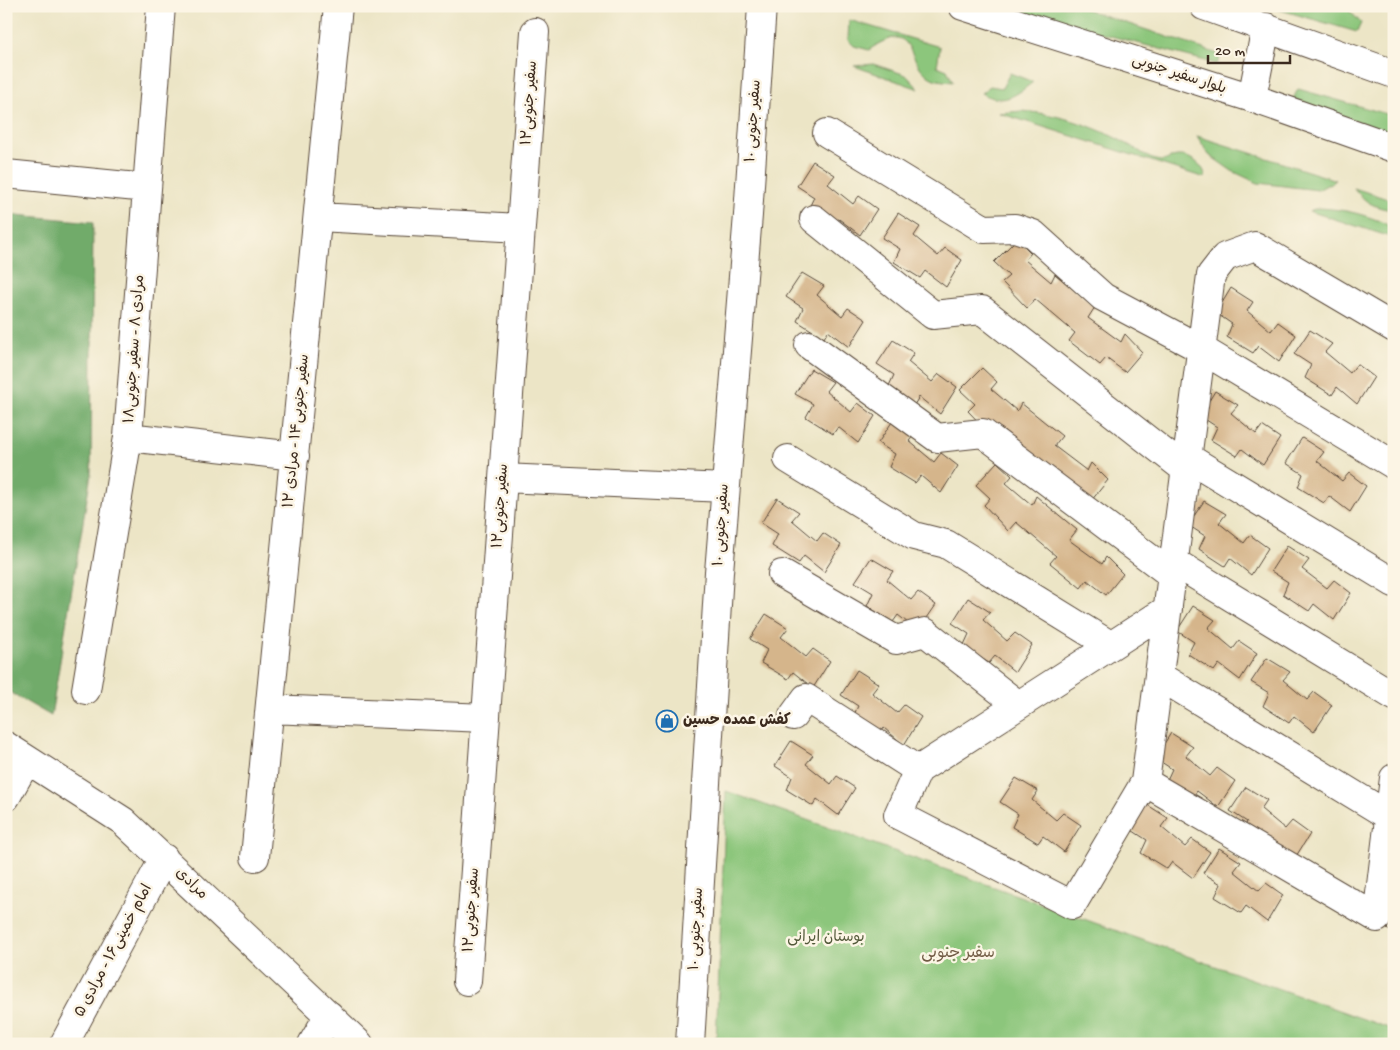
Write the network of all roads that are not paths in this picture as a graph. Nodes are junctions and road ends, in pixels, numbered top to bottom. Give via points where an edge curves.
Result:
1 (161, 6) edge
2 (338, 6) edge
3 (762, 6) edge
4 (963, 6) edge
5 (1204, 6) edge
6 (1266, 27) junction
7 (535, 32) dead end
8 (1394, 74) edge
9 (1252, 98) junction
10 (827, 133) dead end
11 (1394, 148) edge
12 (6, 174) edge
13 (147, 188) junction
14 (318, 217) junction
15 (814, 219) dead end
16 (521, 228) junction
17 (1394, 328) edge
18 (809, 345) dead end
19 (1201, 349) junction
20 (128, 437) junction
21 (295, 456) junction
22 (788, 459) dead end
23 (1186, 463) junction
24 (1394, 465) edge
25 (503, 478) junction
26 (725, 488) junction
27 (1173, 569) junction
28 (782, 574) dead end
29 (1394, 583) edge
30 (1168, 609) junction
31 (1110, 645) junction
32 (1158, 676) junction
33 (86, 690) dead end
34 (1394, 696) edge
35 (1017, 704) junction
36 (270, 709) junction
37 (793, 716) dead end
38 (486, 718) junction
39 (17, 753) edge
40 (918, 770) junction
41 (1394, 778) edge
42 (1145, 782) junction
43 (6, 797) edge
44 (1390, 824) edge
45 (255, 857) dead end
46 (164, 858) junction
47 (467, 981) dead end
48 (329, 1015) junction
49 (64, 1044) edge
50 (312, 1044) edge
51 (359, 1044) edge
52 (690, 1044) edge

1 - 13 street, مرادی ۸ - سفیر جنوبی۱۸
2 - 14 street, سفیر جنوبی۱۴ - مرادی ۱۲
3 - 26 street, سفیر جنوبی ۱۰
4 - 9 street, بلوار سفیر جنوبی
5 - 6 street
6 - 8 street
6 - 9 street
7 - 16 street, سفیر جنوبی۱۲
9 - 11 street, بلوار سفیر جنوبی
10 - 19 street via 984,229 1015,228 1033,234 1103,296
12 - 13 street
13 - 20 street, مرادی ۸ - سفیر جنوبی۱۸
14 - 16 street
14 - 21 street, سفیر جنوبی۱۴ - مرادی ۱۲
15 - 23 street via 933,315 982,310
16 - 25 street, سفیر جنوبی۱۲
17 - 19 street via 1255,246 1225,257 1211,274
18 - 27 street via 937,438 983,433
19 - 23 street
19 - 24 street
20 - 21 street
20 - 33 street, مرادی ۸ - سفیر جنوبی۱۸
21 - 36 street, سفیر جنوبی۱۴ - مرادی ۱۲
22 - 31 street via 914,536 946,544
23 - 27 street
23 - 29 street
25 - 26 street
25 - 38 street, سفیر جنوبی۱۲
26 - 52 street, سفیر جنوبی ۱۰
27 - 30 street
27 - 34 street
28 - 35 street via 896,640 925,632
30 - 31 street
30 - 32 street
31 - 35 street
32 - 42 street
32 - 44 street
35 - 40 street
36 - 38 street
36 - 45 street, سفیر جنوبی۱۴ - مرادی ۱۲
37 - 40 street via 806,698
38 - 47 street, سفیر جنوبی۱۲
39 - 43 street
39 - 46 street, مرادی via 124,820
40 - 42 street via 898,815 1072,905
41 - 44 street
42 - 44 street via 1377,918
46 - 48 street, مرادی
46 - 49 street, امام خمینی۱۶ - مرادی ۵
48 - 50 street
48 - 51 street, مرادی

